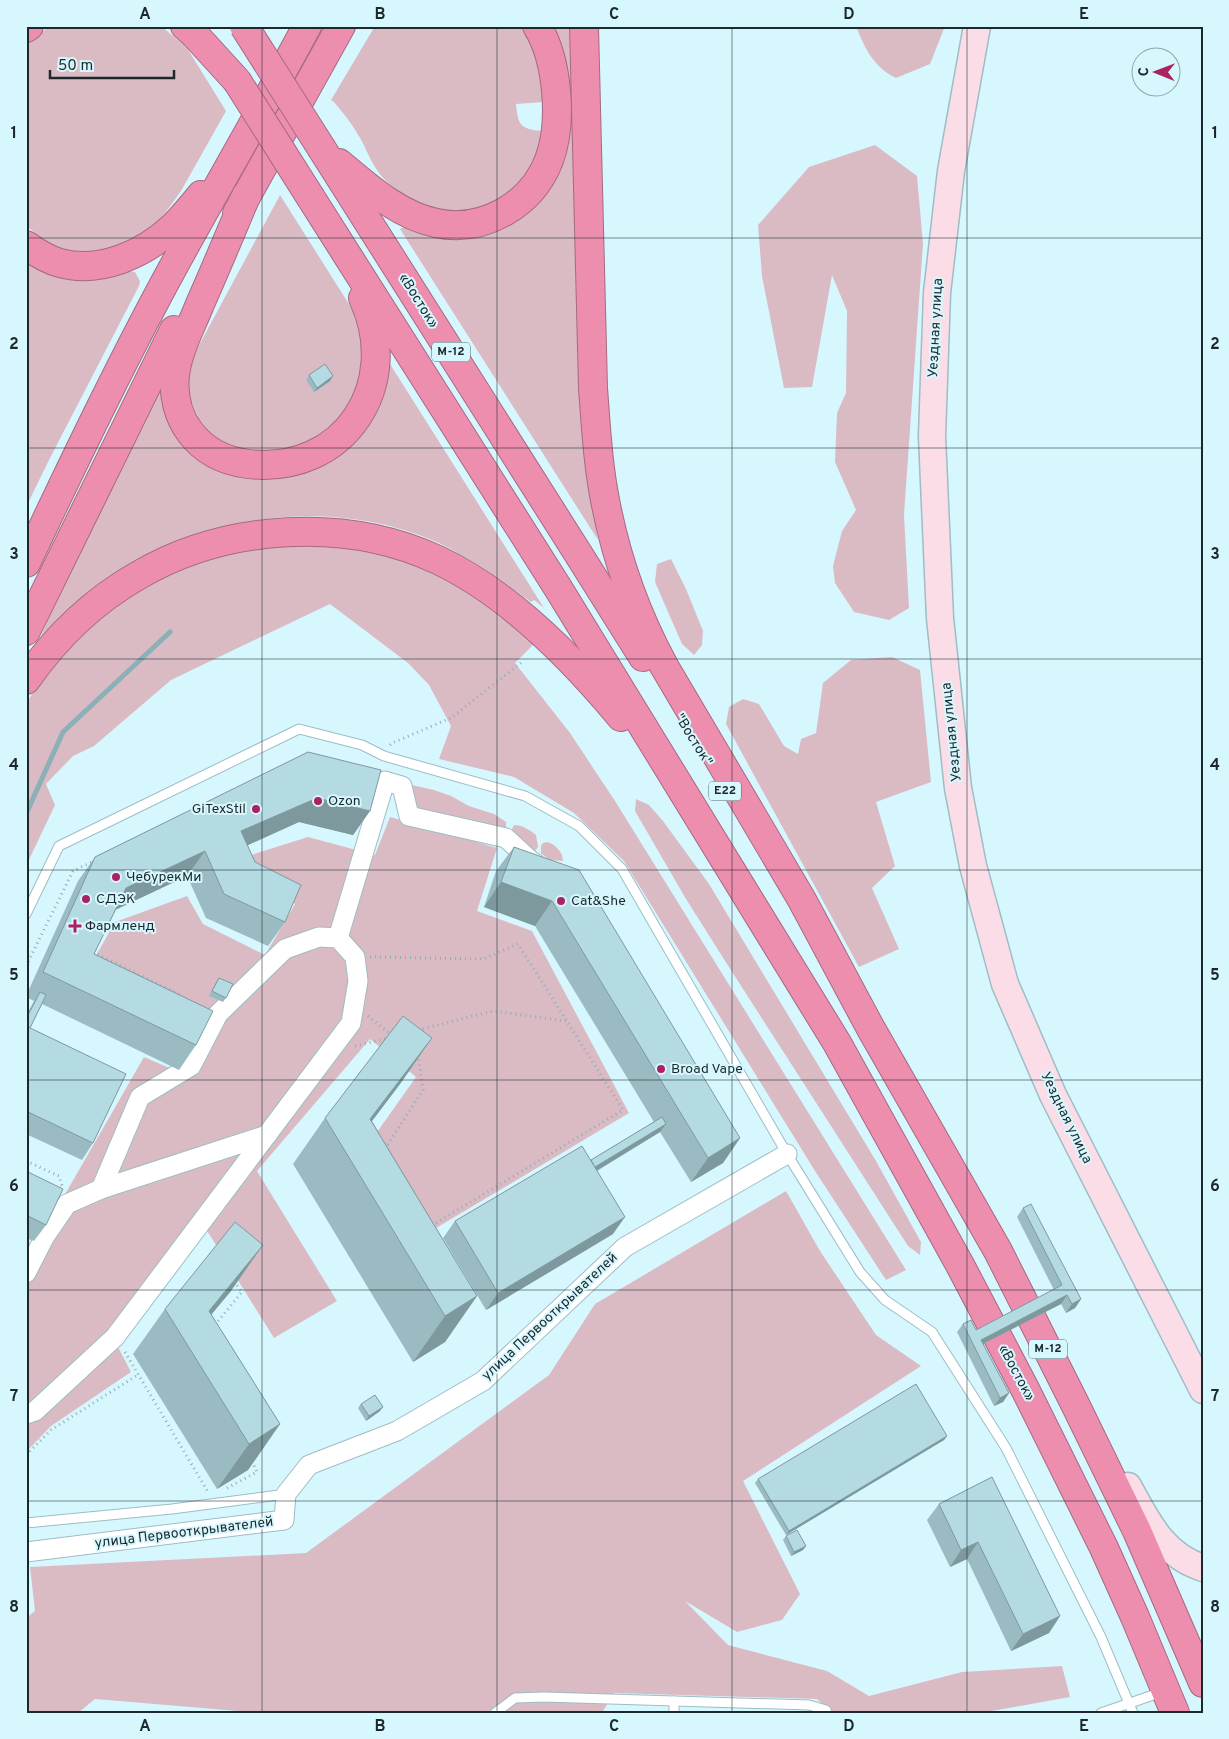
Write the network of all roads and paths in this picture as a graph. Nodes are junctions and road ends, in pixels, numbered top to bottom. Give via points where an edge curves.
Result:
1 (185, 26) edge
2 (244, 26) edge
3 (307, 26) edge
4 (341, 26) edge
5 (358, 26) edge
6 (538, 26) edge
7 (584, 26) edge
8 (977, 26) edge
9 (313, 77) junction
10 (322, 149) junction
11 (234, 159) junction
12 (246, 196) junction
13 (311, 198) junction
14 (26, 245) edge
15 (579, 554) joint
16 (26, 563) edge
17 (26, 630) edge
18 (522, 662) dead end
19 (26, 680) edge
20 (384, 756) junction
21 (100, 858) edge
22 (548, 866) edge
23 (26, 914) edge
24 (338, 938) junction
25 (93, 952) edge
26 (355, 957) junction
27 (26, 966) edge
28 (182, 996) edge
29 (354, 1006) junction
30 (567, 1021) junction
31 (870, 1027) junction
32 (412, 1032) edge
33 (837, 1043) junction
34 (330, 1051) junction
35 (413, 1051) edge
36 (267, 1135) junction
37 (381, 1154) edge
38 (787, 1154) junction
39 (26, 1161) edge
40 (101, 1189) junction
41 (68, 1204) junction
42 (431, 1226) edge
43 (26, 1273) edge
44 (231, 1276) edge
45 (212, 1329) edge
46 (116, 1337) junction
47 (139, 1374) junction
48 (1203, 1390) edge
49 (1076, 1404) junction
50 (26, 1414) edge
51 (26, 1455) edge
52 (248, 1455) edge
53 (226, 1489) dead end
54 (286, 1494) junction
55 (211, 1497) dead end
56 (26, 1523) edge
57 (26, 1552) edge
58 (1203, 1568) edge
59 (1203, 1683) edge
60 (674, 1701) junction
61 (1130, 1702) junction
62 (1171, 1702) edge
63 (495, 1713) edge
64 (674, 1713) edge
65 (827, 1713) edge
66 (1101, 1713) edge
67 (1133, 1713) edge

1 - 13 highway, bridge via 237,81
2 - 10 highway, «Восток», bridge
3 - 11 highway
4 - 9 highway
5 - 9 highway
6 - 10 highway via 550,57 556,101 553,147 542,176 532,190 520,202 493,218 478,223 448,225 410,214 376,193
7 - 31 highway via 593,388 601,475 617,549 652,644 802,900
8 - 48 street, Уездная улица via 951,171 937,292 932,436 940,618 958,788 973,866 1005,984 1053,1094
9 - 12 highway
10 - 15 highway, «Восток» / М-12
11 - 14 highway via 172,227 130,256 97,265 73,265 47,258
11 - 16 highway via 92,424
12 - 13 highway via 184,343 175,375 175,392 181,417 192,435 209,450 233,461 255,465 300,460 321,450 342,434 361,412 375,370 372,324
12 - 17 highway via 174,330
13 - 33 highway via 558,588
15 - 31 highway, "Восток" / E22
18 - 20 path via 451,718 392,743
19 - 33 highway via 62,635 110,594 139,575 197,550 249,536 319,532 367,538 438,560 496,596 547,637 612,706
20 - 23 lane via 362,745 299,729 58,846
20 - 38 lane via 525,796 579,826 622,869
21 - 27 path via 73,871
22 - 24 street via 532,862 506,838 410,816 402,786 386,781
24 - 26 street
24 - 40 street via 319,937 285,949 218,1014 191,1066 140,1097
25 - 28 path
26 - 29 street via 358,981
26 - 30 path via 483,959 518,944
29 - 34 street via 351,1024
29 - 34 path via 394,1036
30 - 32 path via 493,1011
30 - 42 path via 623,1110
31 - 49 highway, М-12 via 998,1251
33 - 62 highway, «Восток» / М-12 via 1025,1388 1104,1548
34 - 36 street
35 - 37 path via 419,1056 423,1090
36 - 40 street
36 - 46 street
38 - 54 street, улица Первооткрывателей via 625,1247 483,1381 397,1431 309,1465
38 - 61 lane via 860,1272 885,1300 932,1332 1006,1448
39 - 41 path via 59,1176
40 - 41 street
41 - 43 street via 45,1236
44 - 45 path via 242,1292
46 - 47 path
46 - 50 street via 34,1411
47 - 51 path via 51,1430
47 - 55 path
49 - 58 street via 1107,1448 1151,1528 1168,1548
49 - 59 highway, М-12 via 1137,1531
52 - 53 path via 258,1472
54 - 56 lane
54 - 57 street, улица Первооткрывателей via 284,1520
60 - 63 lane via 515,1698
60 - 64 lane
60 - 65 lane via 809,1705
61 - 62 lane
61 - 66 lane
61 - 67 lane

